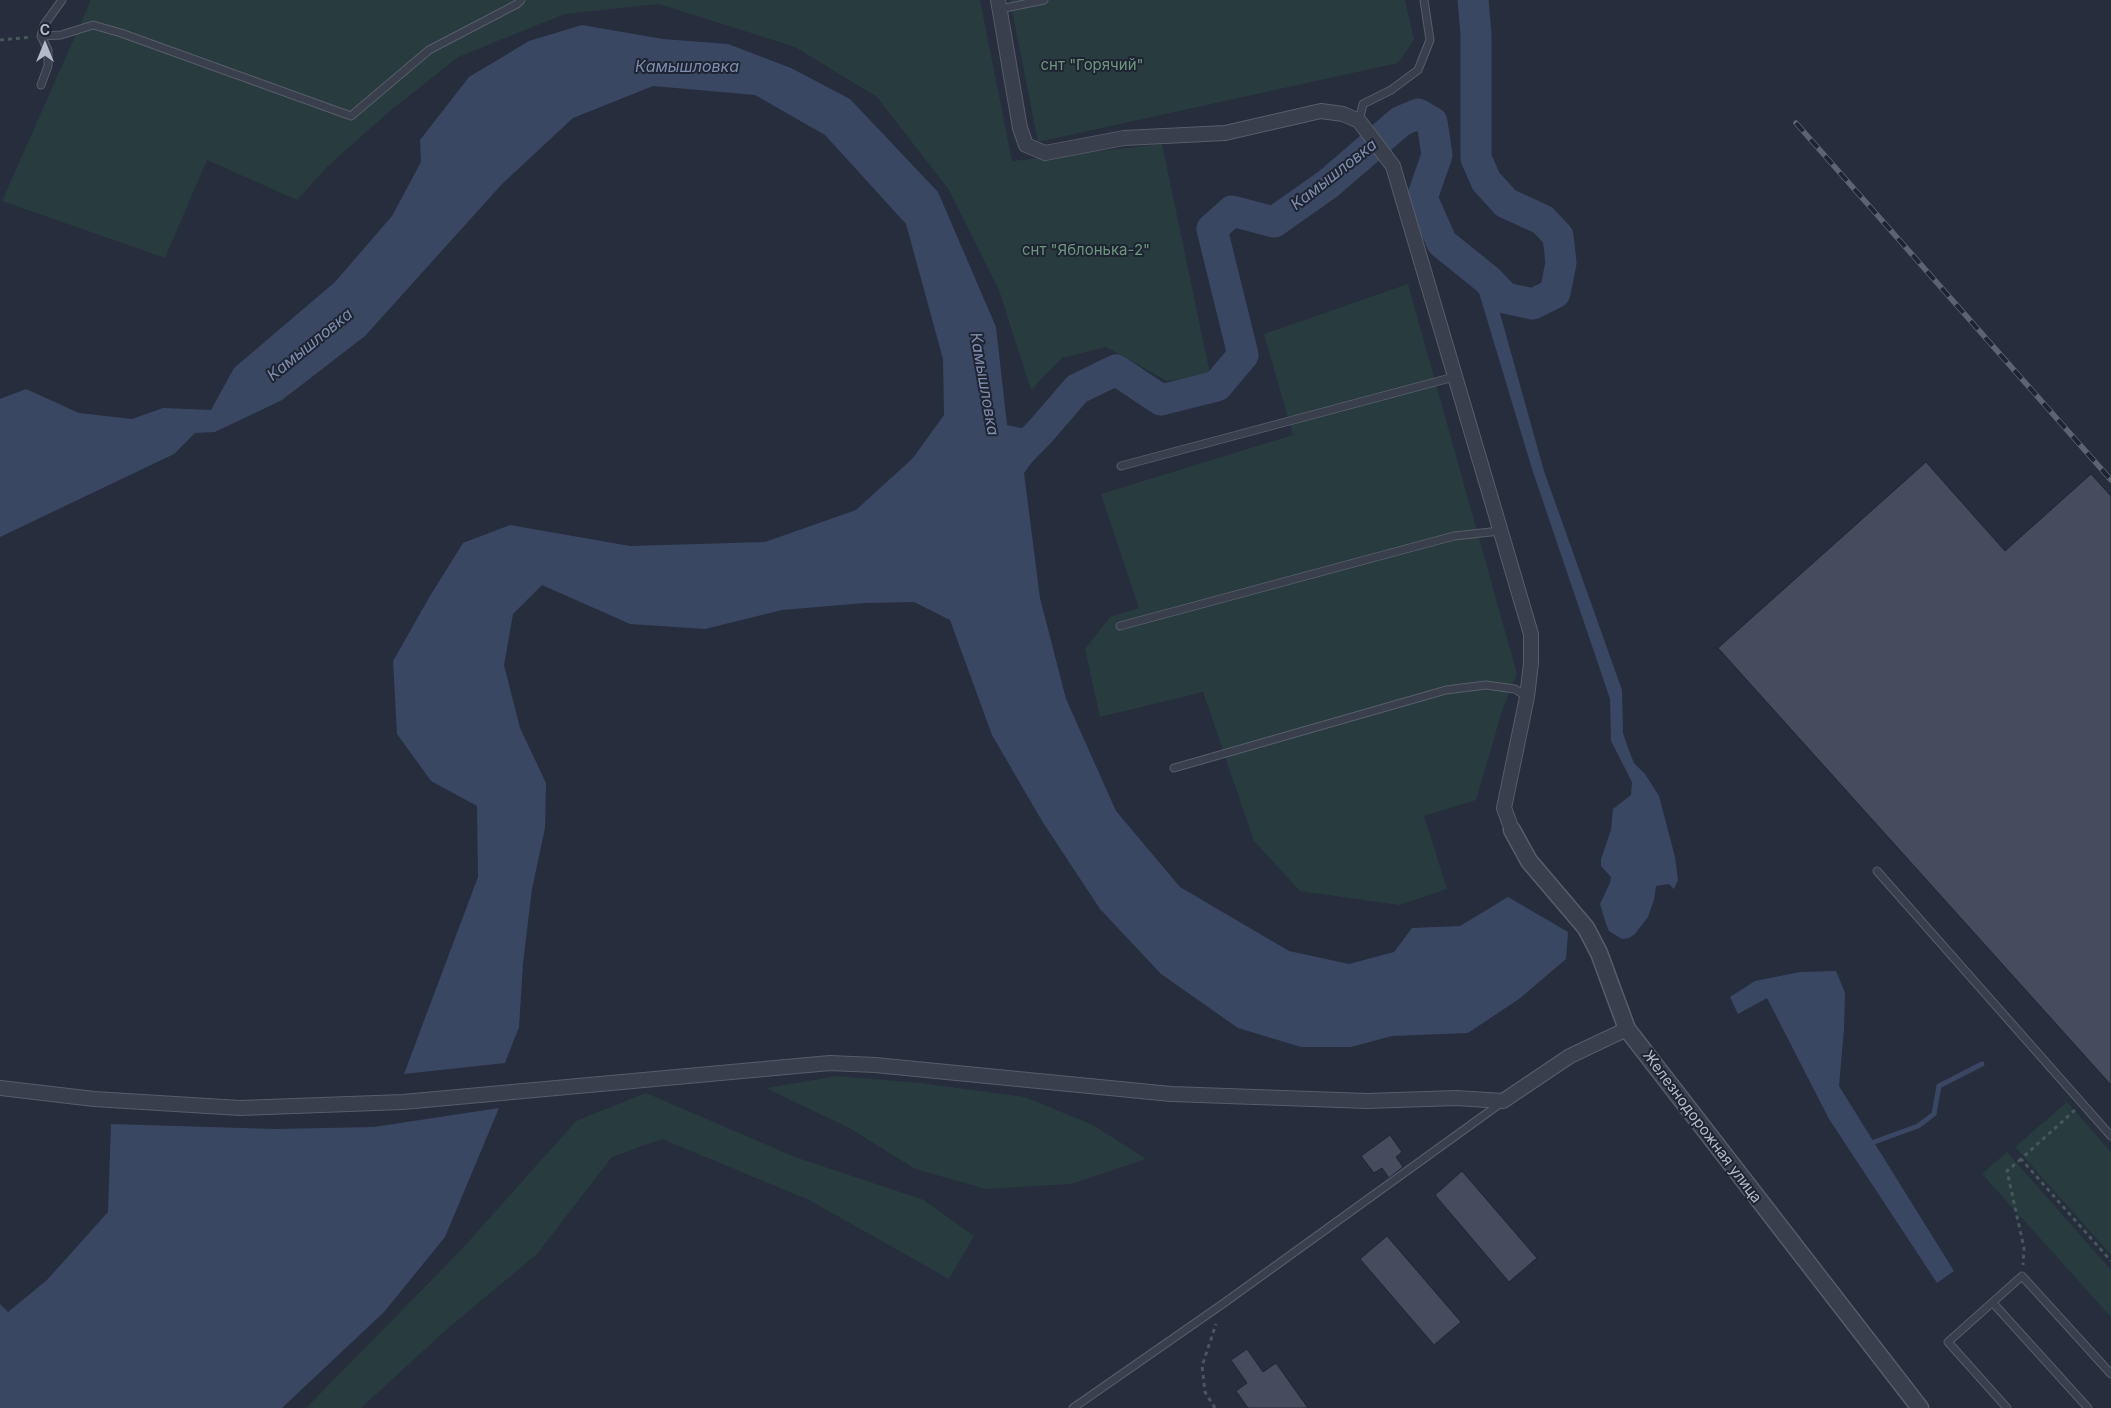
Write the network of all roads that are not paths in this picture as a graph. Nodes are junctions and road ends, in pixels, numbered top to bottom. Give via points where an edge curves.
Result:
1 (62, 0) edge
2 (521, 0) edge
3 (1044, 0) edge
4 (1424, 0) edge
5 (999, 5) edge
6 (41, 36) junction
7 (40, 85) dead end
8 (1359, 121) junction
9 (1454, 377) junction
10 (1121, 466) dead end
11 (1500, 531) junction
12 (1120, 626) dead end
13 (1527, 697) junction
14 (1174, 768) dead end
15 (1512, 830) joint
16 (1878, 871) dead end
17 (1627, 1029) junction
18 (0, 1088) edge
19 (1503, 1101) junction
20 (2111, 1136) edge
21 (1993, 1302) junction
22 (2111, 1374) edge
23 (1073, 1408) edge
24 (1920, 1408) edge
25 (2007, 1408) edge
26 (2088, 1408) edge

1 - 6 lane via 44,25
2 - 6 lane via 429,50 351,116 121,33 93,26 61,35
3 - 5 lane
4 - 8 lane via 1430,40 1418,70 1391,90 1363,104
5 - 8 street via 1020,128 1026,145 1045,153 1124,138 1226,133 1321,111 1343,114
6 - 7 lane via 48,50 48,66
8 - 9 street via 1392,166
9 - 10 lane
9 - 11 street
11 - 12 lane via 1454,536
11 - 13 street via 1531,634
13 - 14 lane via 1516,689 1486,685 1446,690
13 - 15 street via 1504,808
15 - 17 street, Железнодорожная улица via 1529,861 1586,928 1600,953
16 - 20 lane
17 - 19 street via 1570,1056
17 - 24 street, Железнодорожная улица
18 - 19 street via 94,1100 250,1108 403,1102 830,1062 1171,1094 1367,1101 1456,1098
19 - 23 lane
21 - 22 lane via 2022,1276
21 - 25 lane via 1948,1342
21 - 26 lane

